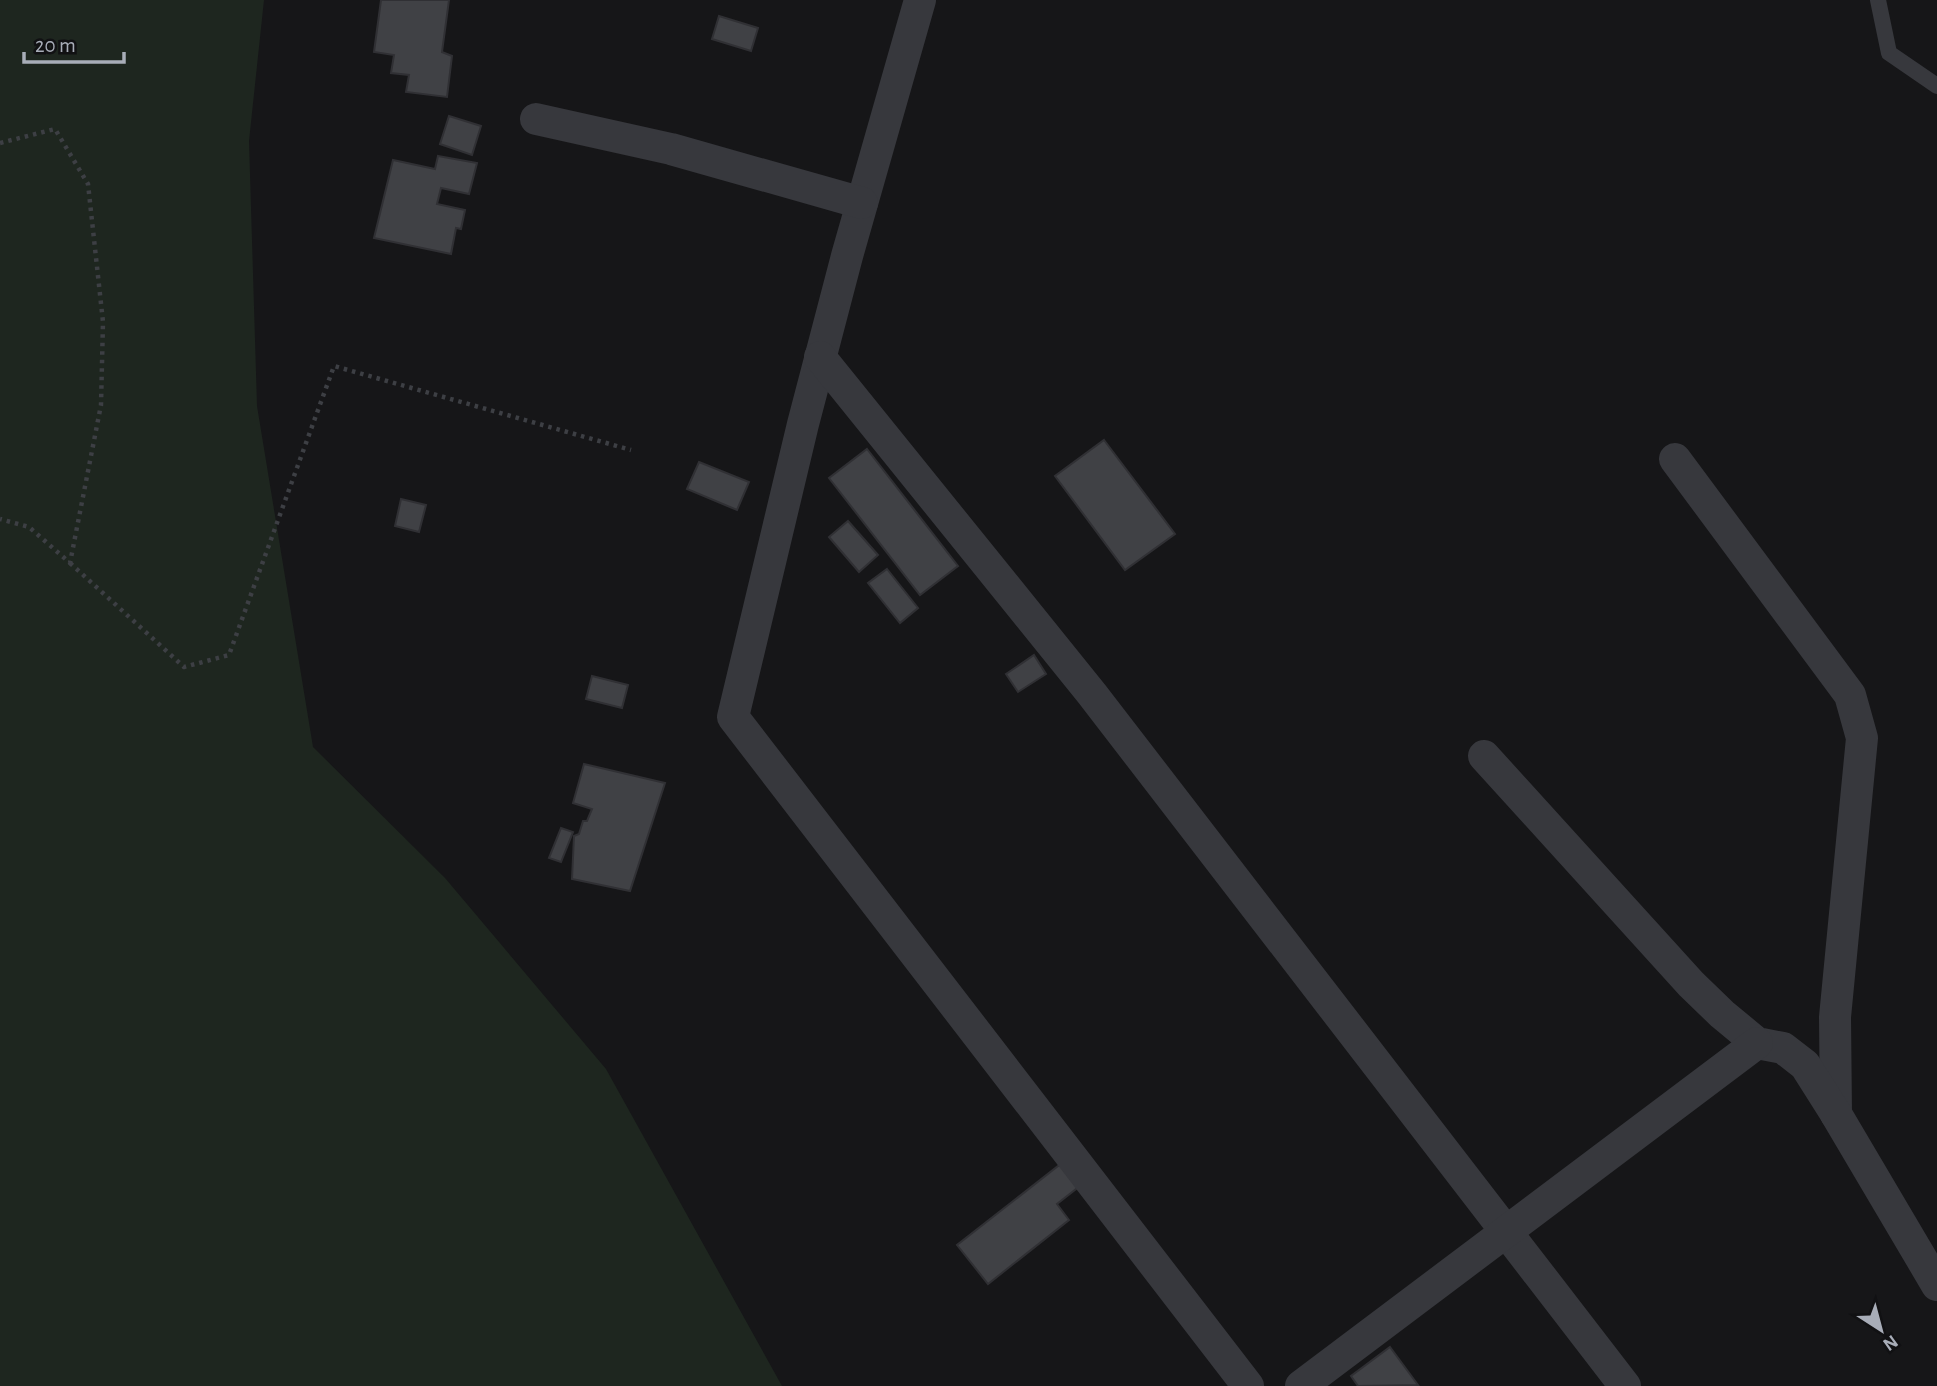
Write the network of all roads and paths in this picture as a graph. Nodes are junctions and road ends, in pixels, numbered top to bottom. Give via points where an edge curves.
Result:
1 (920, 0) edge
2 (1878, 0) edge
3 (1937, 86) edge
4 (536, 119) dead end
5 (0, 142) edge
6 (862, 203) junction
7 (820, 357) junction
8 (631, 450) dead end
9 (1675, 459) dead end
10 (0, 519) edge
11 (70, 563) junction
12 (1484, 756) dead end
13 (1757, 1042) junction
14 (1836, 1114) junction
15 (1506, 1233) junction
16 (1937, 1286) edge
17 (1248, 1386) edge
18 (1301, 1386) edge
19 (1625, 1386) edge

1 - 6 street
2 - 3 lane via 1889,52
4 - 6 street via 671,149
5 - 11 path via 55,129 88,184 103,321 101,405
6 - 7 street
7 - 15 street via 1092,694
7 - 17 street via 733,717
8 - 11 path via 334,366 229,655 184,667
9 - 14 street via 1850,695 1862,738 1835,1017
10 - 11 path via 29,527
12 - 13 street via 1691,984
13 - 14 street via 1783,1048 1805,1065
13 - 15 street
14 - 16 street
15 - 18 street
15 - 19 street

